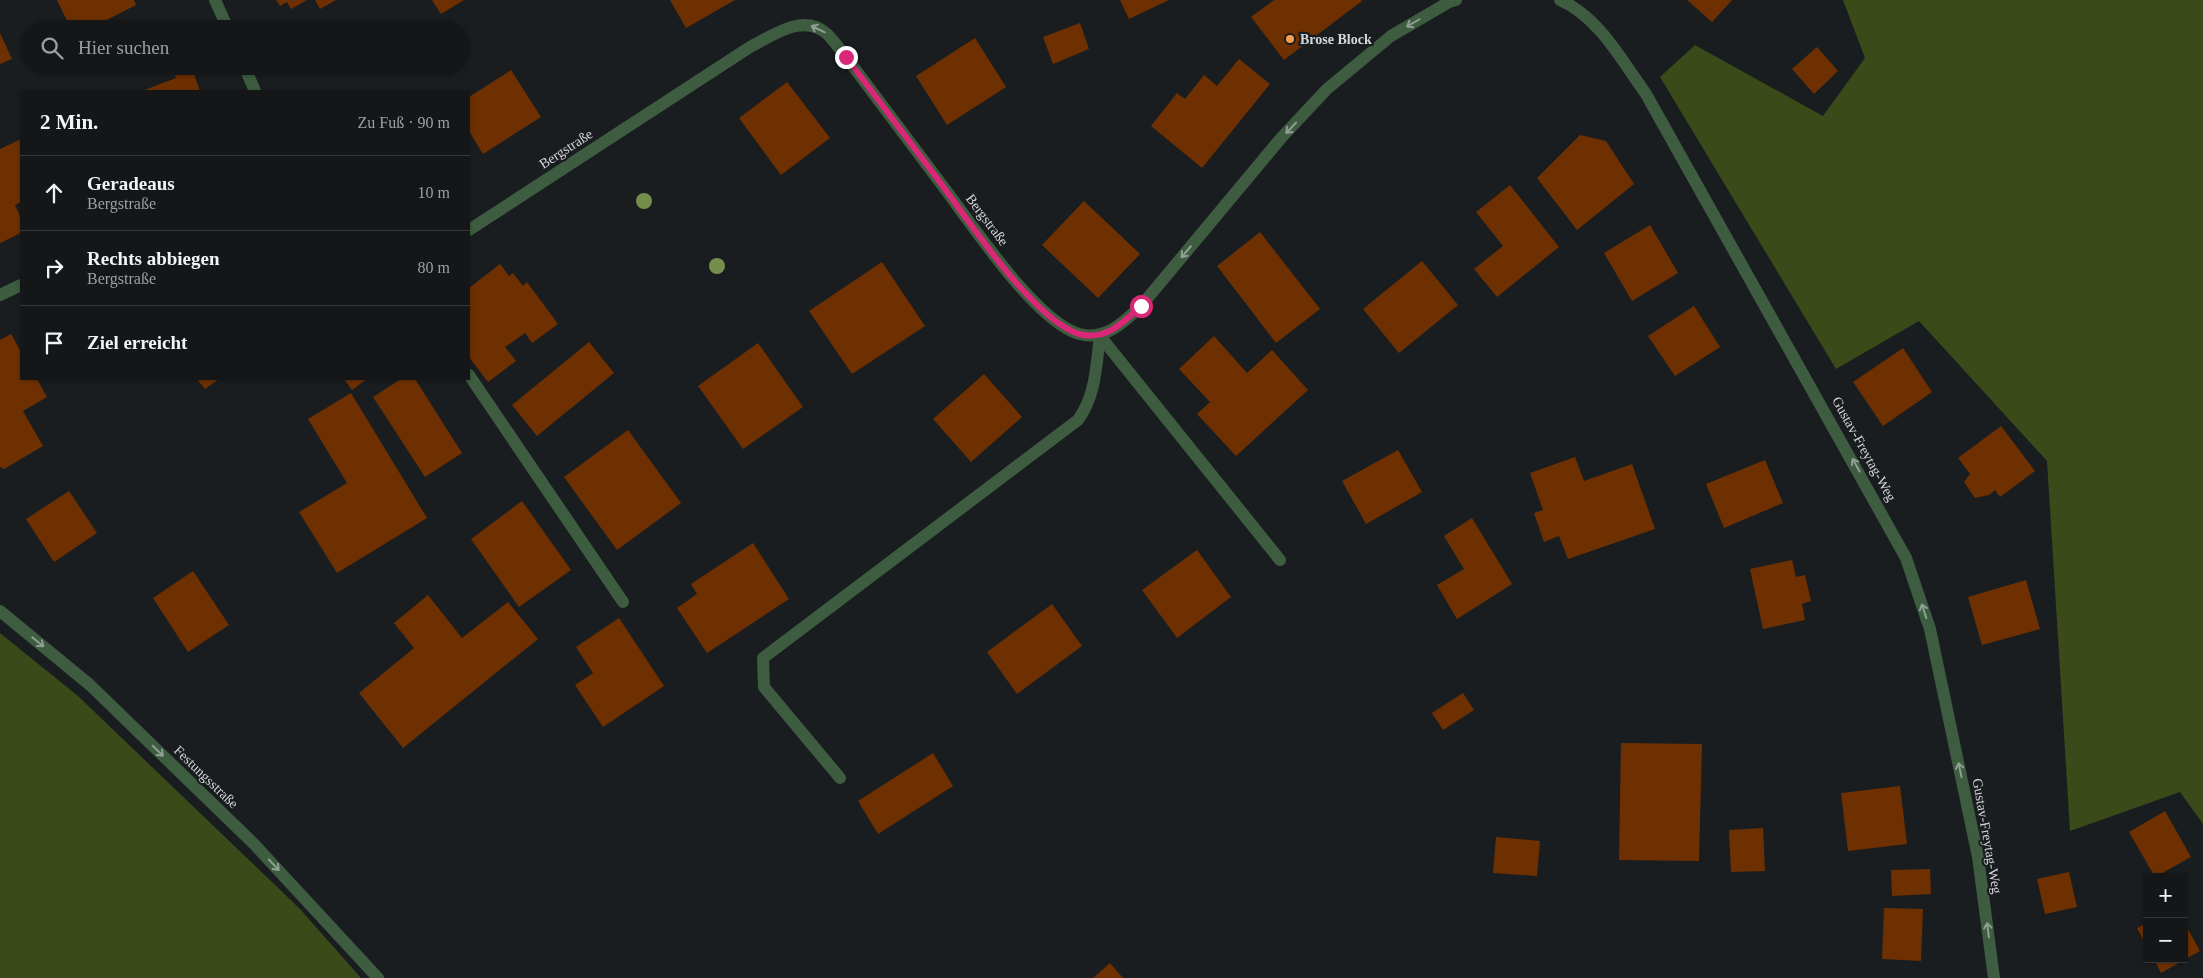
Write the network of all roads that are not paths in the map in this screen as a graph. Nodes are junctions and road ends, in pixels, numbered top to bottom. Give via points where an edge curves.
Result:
1 (215, 0) edge
2 (1456, 0) edge
3 (1560, 0) edge
4 (224, 20) edge
5 (248, 75) edge
6 (255, 90) edge
7 (470, 229) edge
8 (20, 285) edge
9 (0, 295) edge
10 (1100, 336) junction
11 (470, 376) edge
12 (1280, 560) dead end
13 (623, 602) dead end
14 (0, 611) edge
15 (840, 778) dead end
16 (378, 978) edge
17 (1994, 978) edge

1 - 4 street
2 -> 10 street via 1391,36 1327,89 1282,137 1141,306 1119,327
17 -> 3 street, Gustav-Freytag-Weg via 1978,857 1930,629 1906,558 1646,94 1596,25
5 - 6 street
10 -> 7 street, Bergstraße via 1080,334 1060,325 1014,281 846,57 826,33 808,25 790,27 750,47
8 - 9 street
10 - 12 street
10 - 15 street via 1093,388 1088,407 1078,420 763,658 764,687
11 - 13 street
14 -> 16 street, Festungsstraße via 112,706 254,844

